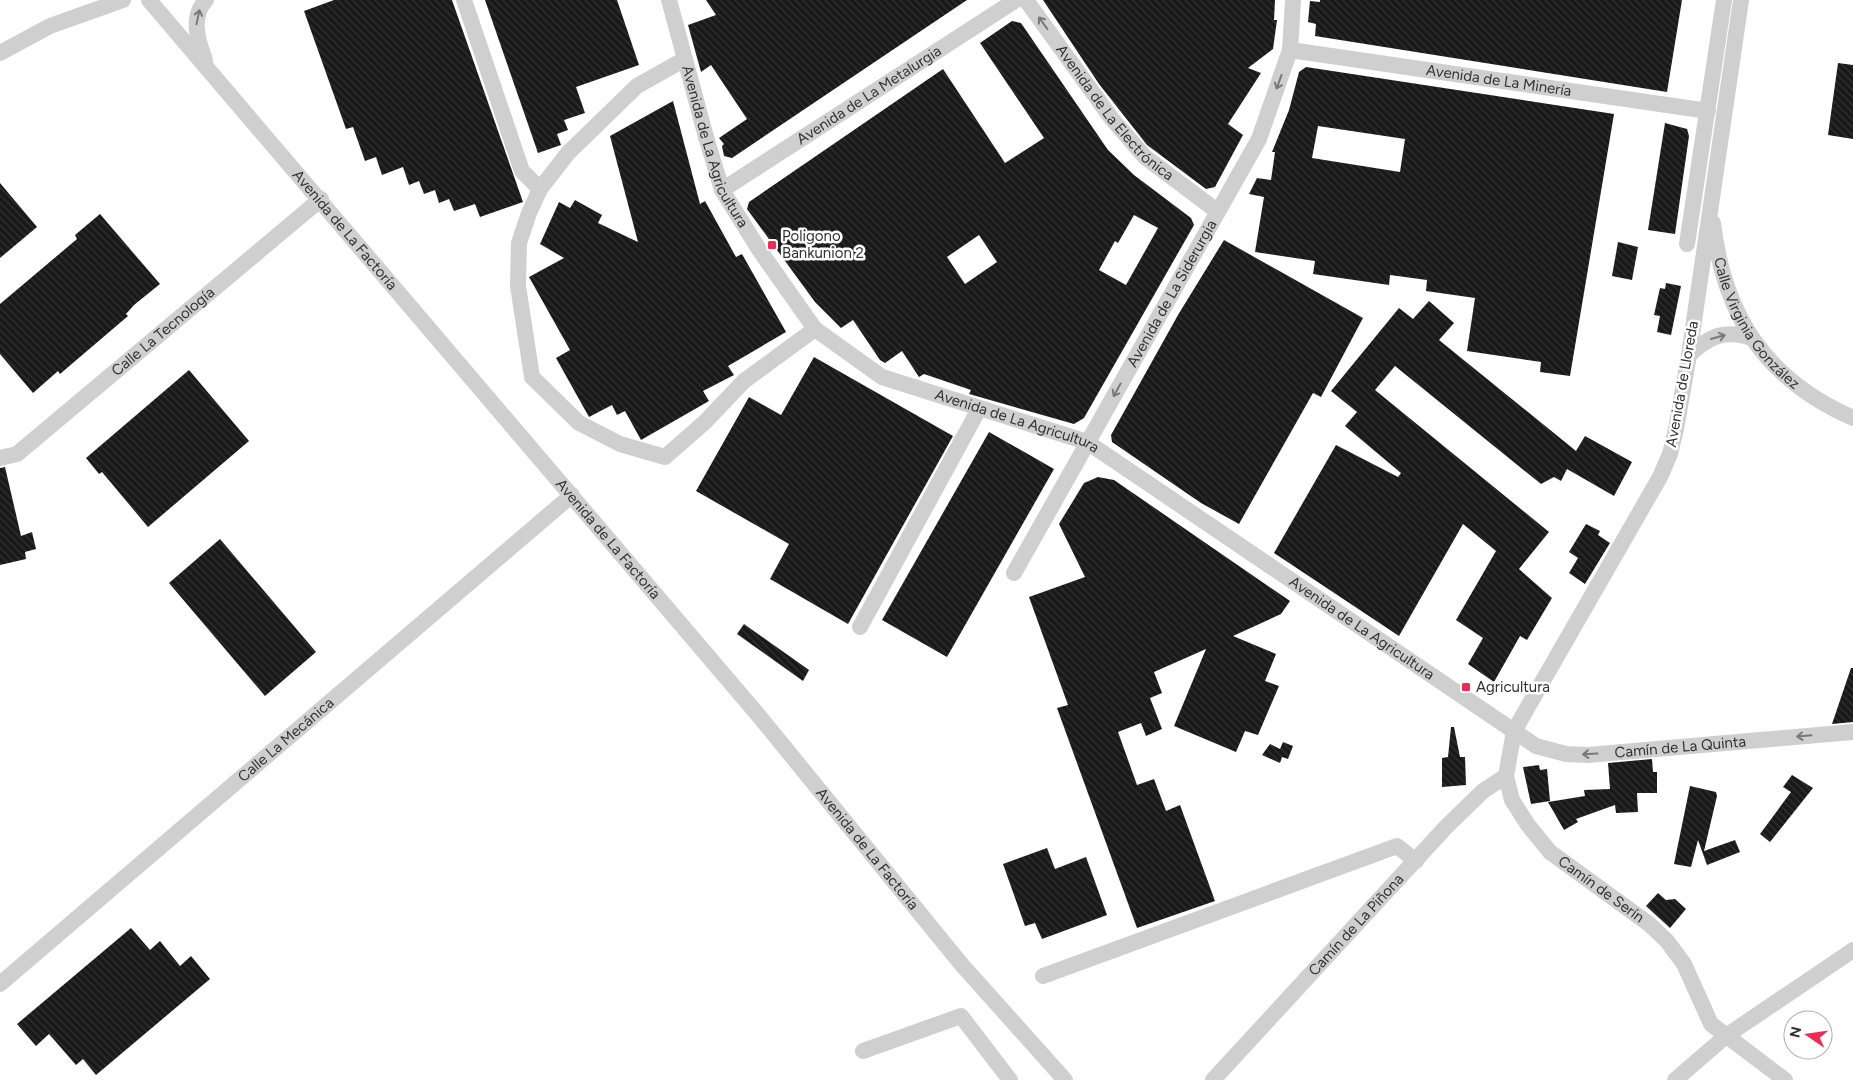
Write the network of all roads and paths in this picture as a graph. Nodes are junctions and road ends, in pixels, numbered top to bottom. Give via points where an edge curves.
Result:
1 (96, 0) edge
2 (123, 0) edge
3 (149, 0) edge
4 (206, 0) edge
5 (464, 0) edge
6 (669, 0) edge
7 (1016, 0) edge
8 (1026, 0) edge
9 (1293, 0) edge
10 (1724, 0) edge
11 (1741, 0) edge
12 (86, 13) junction
13 (1290, 50) junction
14 (0, 53) edge
15 (685, 59) junction
16 (208, 69) junction
17 (1708, 110) junction
18 (540, 189) junction
19 (722, 190) junction
20 (1711, 196) junction
21 (320, 199) junction
22 (1218, 210) junction
23 (1687, 244) dead end
24 (815, 329) junction
25 (1752, 338) junction
26 (1689, 356) junction
27 (979, 409) junction
28 (1853, 418) edge
29 (1087, 442) junction
30 (0, 458) edge
31 (572, 495) junction
32 (1014, 573) dead end
33 (860, 627) dead end
34 (1514, 731) junction
35 (1853, 732) edge
36 (1506, 776) junction
37 (1416, 861) junction
38 (1853, 950) edge
39 (1043, 976) dead end
40 (0, 984) edge
41 (1726, 1036) junction
42 (863, 1050) dead end
43 (1010, 1080) edge
44 (1065, 1080) edge
45 (1213, 1080) edge
46 (1675, 1080) edge
47 (1785, 1080) edge

1 - 12 street
2 - 12 street
3 - 16 street, Avenida de La Factoría
16 -> 4 street via 197,40 196,20
5 - 18 street via 522,171
6 - 15 street, Avenida de La Agricultura
7 - 19 street, Avenida de La Metalurgia
22 -> 8 street, Avenida de La Electrónica via 1145,157 1112,119
9 - 13 street, Avenida de La Siderurgia
10 - 17 street
11 - 20 street, Avenida de Lloreda
12 - 14 street via 50,26
13 - 17 street, Avenida de La Minería
13 -> 22 street, Avenida de La Siderurgia via 1259,139
15 - 18 street via 637,86 568,153
15 - 19 street, Avenida de La Agricultura
16 - 21 street, Avenida de La Factoría
17 - 23 street
18 - 24 street via 519,243 518,286 529,366 532,377 578,423 620,444 665,457 744,381
19 - 24 street, Avenida de La Agricultura
20 - 25 street, Calle Virginia González via 1715,241 1724,283
20 - 26 street, Avenida de Lloreda
21 - 30 street, Calle La Tecnología via 17,454
21 - 31 street, Avenida de La Factoría
22 -> 29 street, Avenida de La Siderurgia
24 - 27 street, Avenida de La Agricultura via 882,377
26 -> 25 street via 1715,335 1737,333
25 - 28 street, Calle Virginia González via 1774,366 1804,391
26 - 34 street, Avenida de Lloreda via 1676,429 1660,477
27 - 29 street, Avenida de La Agricultura
27 - 33 street
29 - 32 street, Avenida de La Siderurgia
29 - 34 street, Avenida de La Agricultura
31 - 40 street, Calle La Mecánica
31 - 44 street, Avenida de La Factoría via 759,716 962,965
35 -> 34 street, Camín de La Quinta via 1588,755 1549,751
34 - 36 street, Camín de Serín
36 - 37 street, Camín de La Piñona via 1483,791
36 - 41 street, Camín de Serín via 1512,800 1550,852 1649,924 1667,941 1684,964 1711,1024
37 - 39 street via 1397,846
37 - 45 street, Camín de La Piñona
38 - 41 street
41 - 46 street
41 - 47 street, Camín de Serín
42 - 43 street via 961,1016

